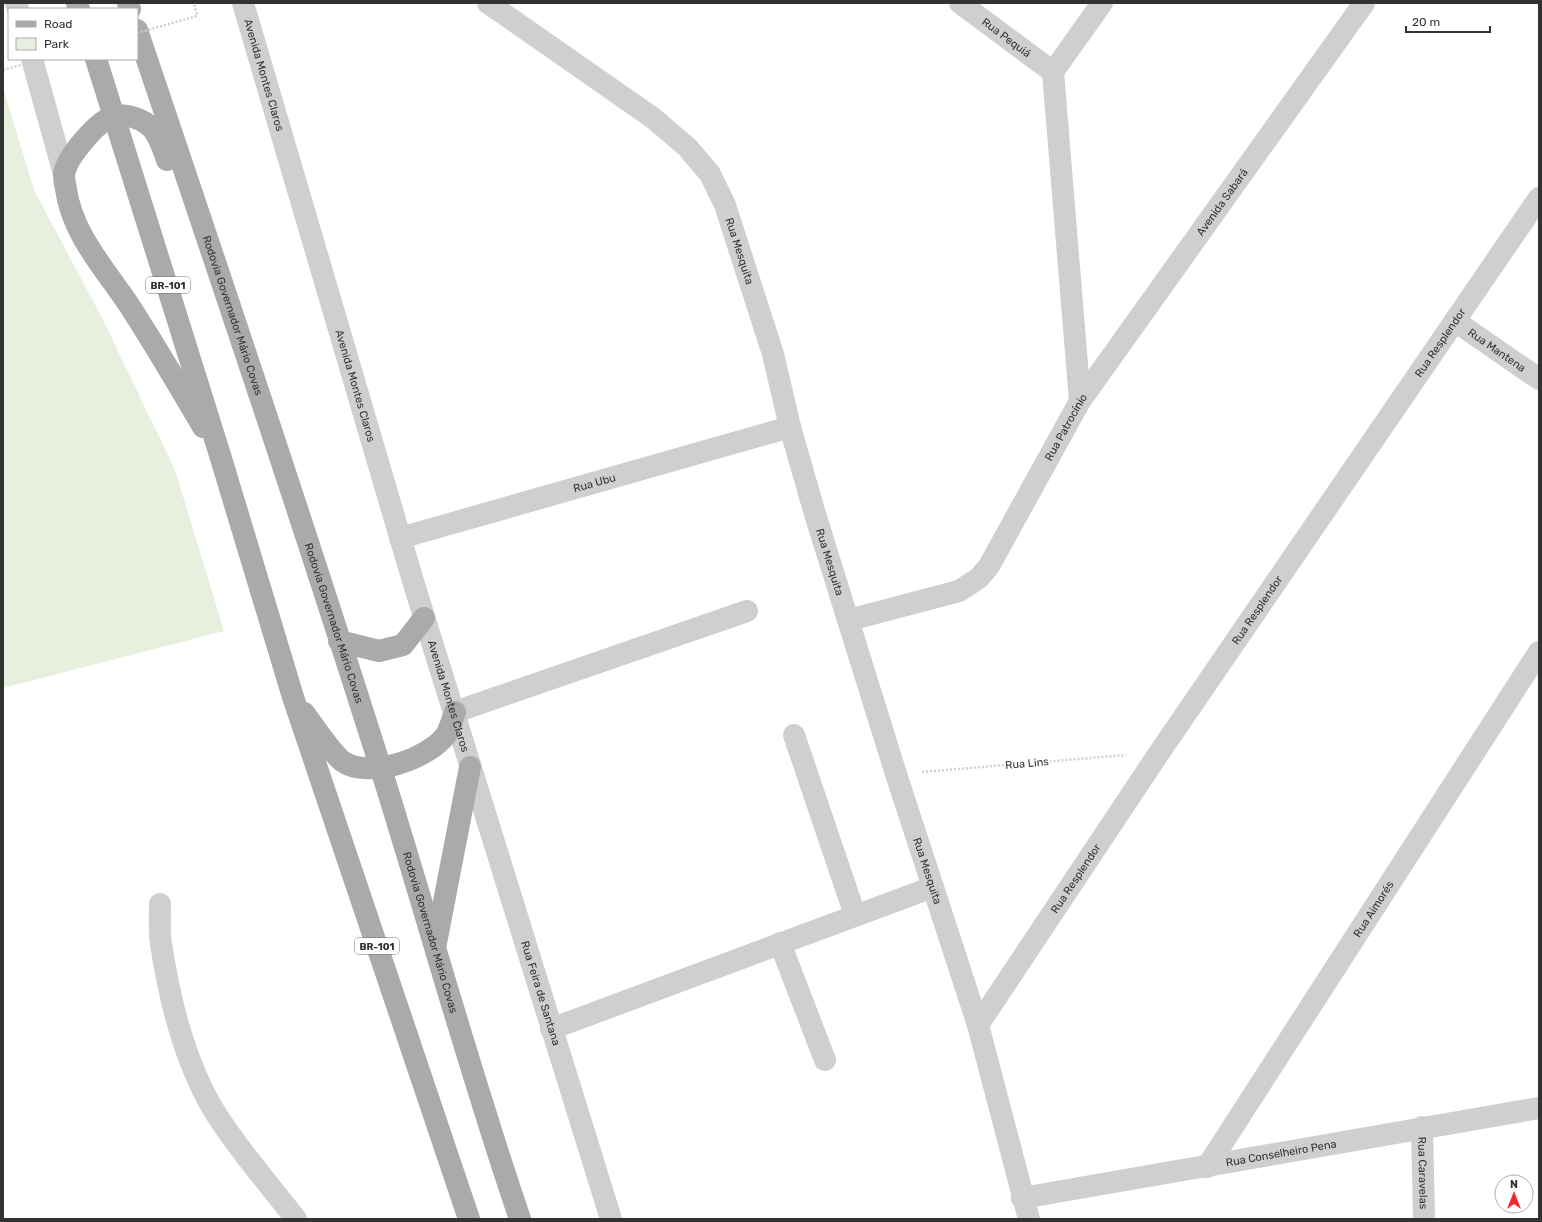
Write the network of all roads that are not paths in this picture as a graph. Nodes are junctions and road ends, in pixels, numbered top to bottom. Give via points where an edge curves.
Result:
1 (243, 3) edge
2 (488, 3) edge
3 (960, 3) edge
4 (1102, 3) edge
5 (1364, 3) edge
6 (138, 34) edge
7 (32, 60) edge
8 (96, 60) edge
9 (1053, 72) junction
10 (115, 116) junction
11 (64, 174) junction
12 (1539, 198) edge
13 (1455, 321) junction
14 (249, 365) junction
15 (1539, 379) edge
16 (1080, 401) junction
17 (790, 427) junction
18 (220, 455) junction
19 (400, 538) junction
20 (747, 611) dead end
21 (424, 618) junction
22 (849, 620) junction
23 (339, 641) junction
24 (1539, 652) edge
25 (292, 697) junction
26 (455, 712) junction
27 (794, 735) dead end
28 (470, 767) junction
29 (380, 769) junction
30 (933, 887) junction
31 (160, 904) dead end
32 (855, 915) junction
33 (780, 943) junction
34 (435, 946) junction
35 (978, 1025) junction
36 (551, 1029) junction
37 (824, 1060) dead end
38 (1539, 1108) edge
39 (1422, 1127) junction
40 (1207, 1167) junction
41 (1022, 1198) junction
42 (296, 1219) edge
43 (469, 1219) edge
44 (520, 1219) edge
45 (611, 1219) edge
46 (1029, 1219) edge
47 (1424, 1219) edge

1 - 19 street, Avenida Montes Claros
2 - 17 street, Rua Mesquita via 653,118 687,147 710,174 725,204 773,354
3 - 9 street, Rua Pequiá
4 - 9 street
5 - 16 street, Avenida Sabará
6 - 14 main road, Rodovia Governador Mário Covas
7 - 11 street
8 - 10 main road, BR-101
9 - 16 street, Rua Patrocínio
10 - 11 main road via 91,132 72,156
10 - 14 main road via 135,118 152,128 157,135
10 - 18 main road, BR-101
11 - 18 main road via 68,205 75,222 98,261 130,306
12 - 13 street, Rua Resplendor
13 - 15 street, Rua Mantena
13 - 35 street, Rua Resplendor via 1159,753
14 - 23 main road, Rodovia Governador Mário Covas
16 - 22 street, Rua Patrocínio via 989,566 979,578 959,591
17 - 19 street, Rua Ubu
17 - 22 street, Rua Mesquita
18 - 25 main road, BR-101
19 - 21 street, Avenida Montes Claros
20 - 26 street
21 - 23 main road via 403,645 379,651
21 - 26 street, Avenida Montes Claros
22 - 30 street, Rua Mesquita
23 - 29 main road, Rodovia Governador Mário Covas
24 - 40 street, Rua Aimorés
25 - 29 main road via 342,761 356,767
25 - 43 main road, BR-101
26 - 28 street, Avenida Montes Claros
26 - 29 main road via 445,735 434,746 409,760
27 - 32 street
28 - 34 main road
28 - 36 street, Rua Feira de Santana
29 - 34 main road, Rodovia Governador Mário Covas
30 - 32 street
30 - 35 street, Rua Mesquita
31 - 42 street via 161,943 170,988 183,1040 199,1082 221,1123
32 - 33 street
33 - 36 street
33 - 37 street
34 - 44 main road, Rodovia Governador Mário Covas via 484,1113
35 - 41 street, Rua Mesquita
36 - 45 street, Rua Feira de Santana
38 - 39 street, Rua Conselheiro Pena
39 - 40 street, Rua Conselheiro Pena
39 - 47 street, Rua Caravelas
40 - 41 street, Rua Conselheiro Pena
41 - 46 street, Rua Mesquita

